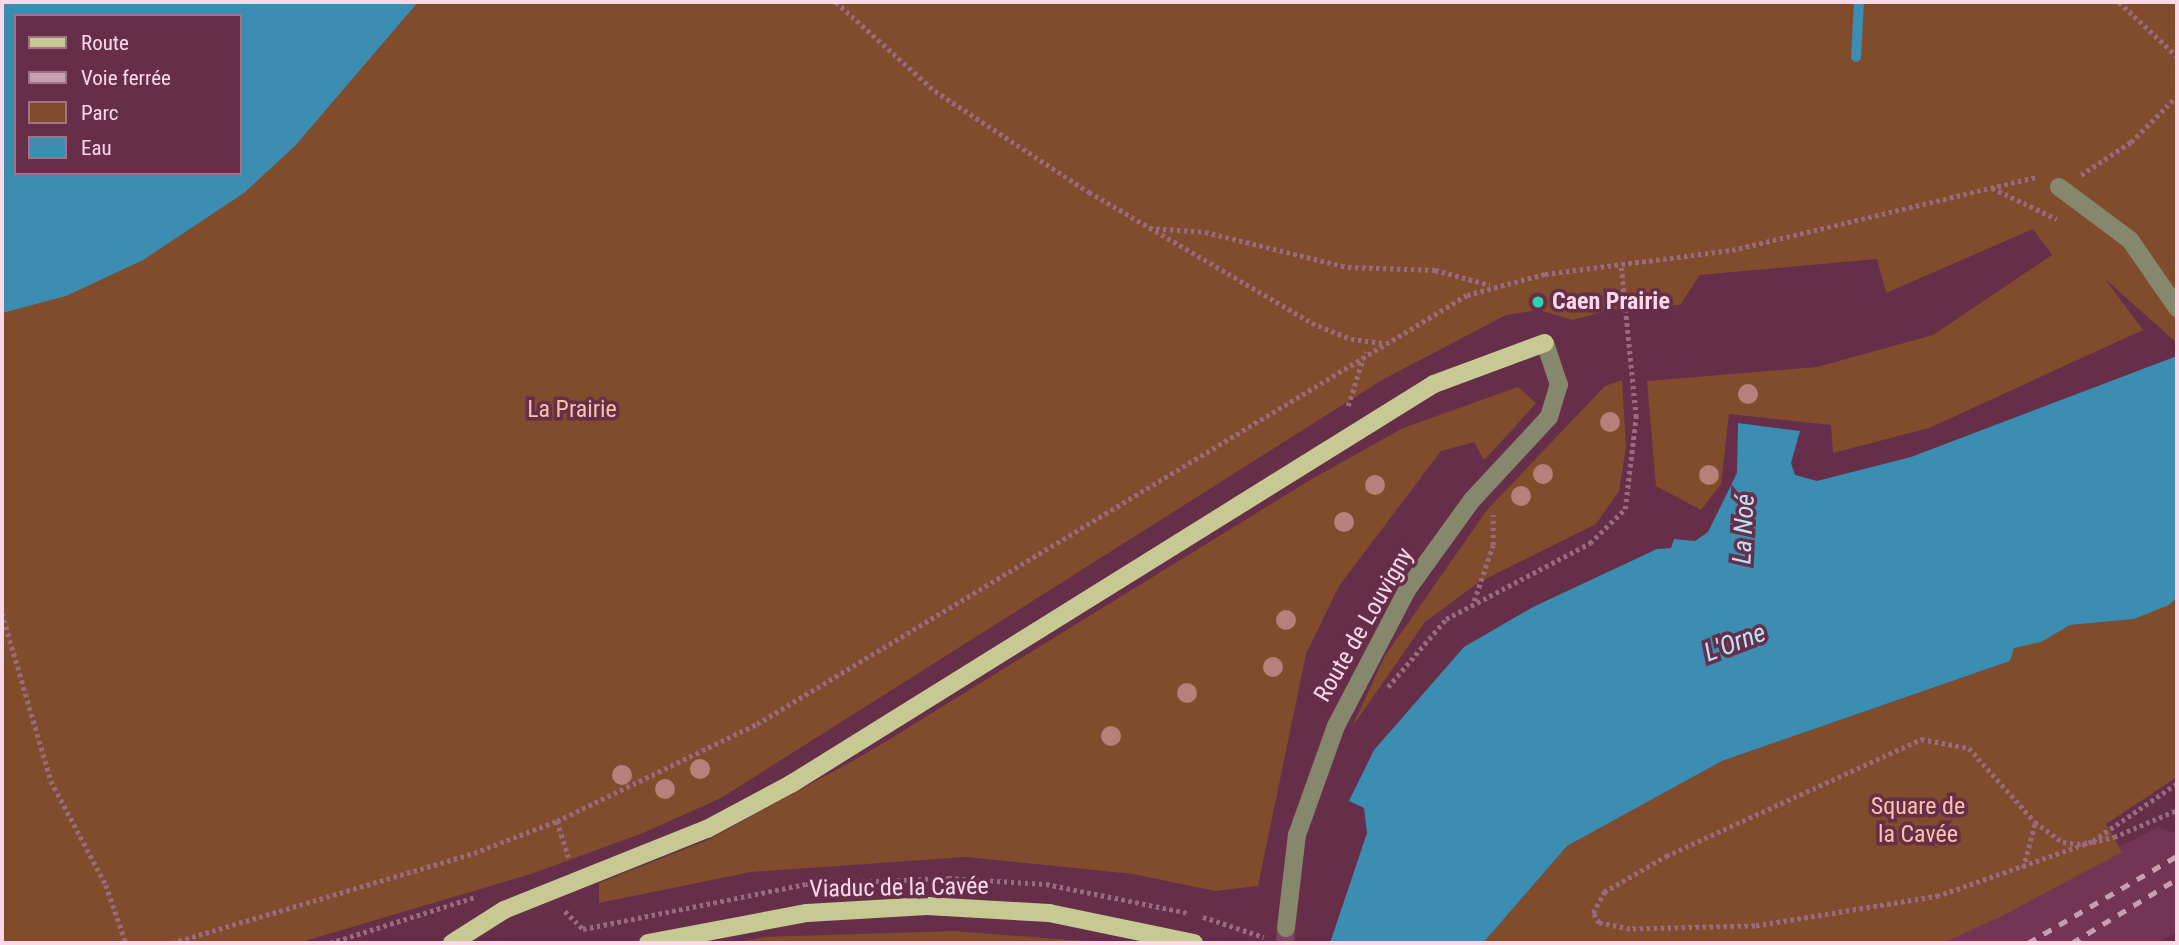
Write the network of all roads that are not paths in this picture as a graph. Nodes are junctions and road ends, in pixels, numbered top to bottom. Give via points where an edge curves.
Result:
1 (2057, 180) road end
2 (2177, 308) edge
3 (1545, 343) joint
4 (1286, 928) tunnel mouth
5 (452, 943) edge
6 (648, 943) edge
7 (1194, 943) edge

1 - 2 street via 2130,240
3 - 4 street, Route de Louvigny via 1559,385 1549,417 1492,479 1407,590 1355,684 1311,784
3 - 5 main road via 1433,384 791,783 707,829 504,910
6 - 7 main road, Viaduc de la Cavée via 807,914 914,907 1049,914

